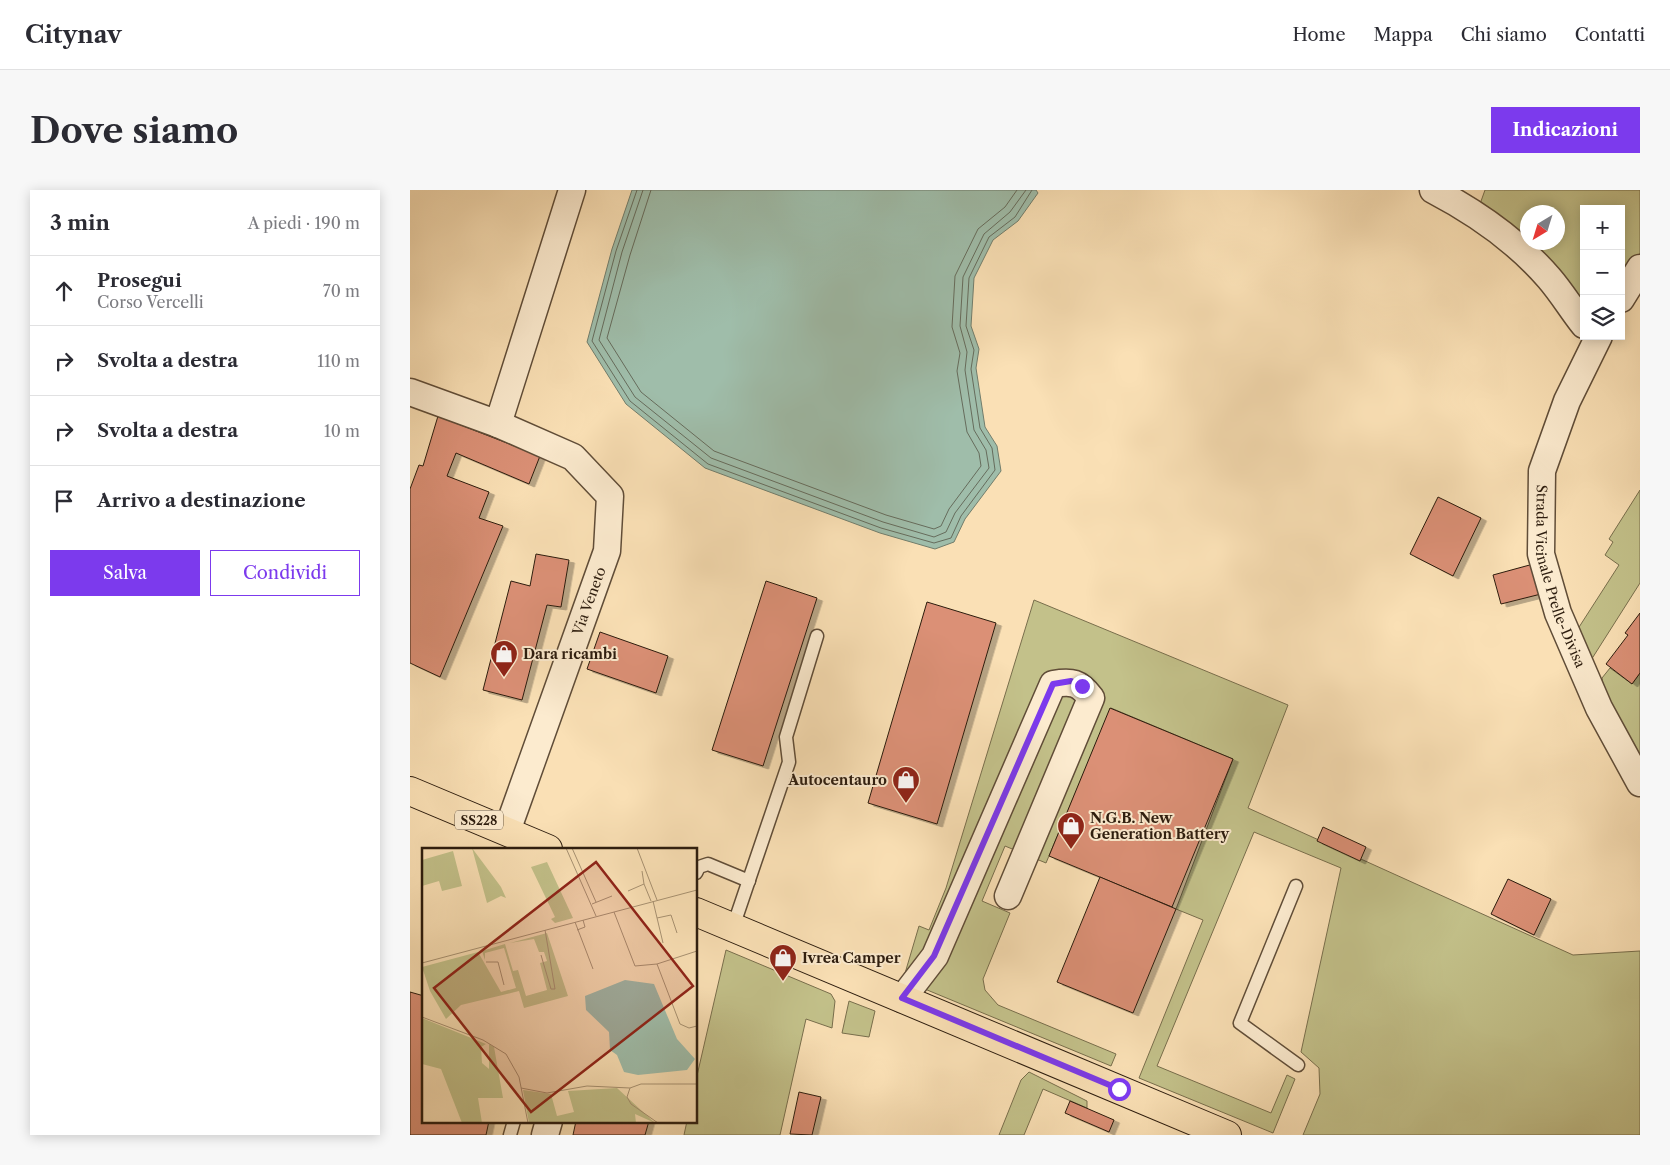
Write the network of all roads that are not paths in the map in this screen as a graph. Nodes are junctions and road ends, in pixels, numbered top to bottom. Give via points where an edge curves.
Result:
1 (572, 190) edge
2 (1433, 190) edge
3 (1640, 268) edge
4 (1623, 295) edge
5 (1580, 319) edge
6 (1590, 340) edge
7 (410, 392) edge
8 (498, 424) junction
9 (817, 636) dead end
10 (1640, 783) edge
11 (410, 791) edge
12 (507, 831) junction
13 (546, 848) edge
14 (698, 868) edge
15 (749, 881) junction
16 (1296, 886) dead end
17 (1008, 896) dead end
18 (698, 913) edge
19 (733, 927) junction
20 (902, 998) junction
21 (1298, 1065) dead end
22 (514, 1122) edge
23 (549, 1122) edge
24 (510, 1135) edge
25 (545, 1135) edge
26 (1227, 1135) edge

1 - 8 street
2 - 5 street via 1490,223 1550,280
3 - 4 street
6 - 10 street, Strada Vicinale Prelle-Divisa via 1542,471 1541,554 1558,613 1599,708
7 - 8 street, Via Veneto
8 - 12 street, Via Veneto via 573,457 610,496 607,551
9 - 15 lane via 786,737 789,762
11 - 12 main road, SS228
12 - 13 main road, SS228
14 - 15 lane via 708,864
15 - 19 lane
16 - 21 lane via 1240,1023
17 - 20 street via 1091,698 1082,686 1071,681 1053,684 934,956
18 - 19 main road
19 - 20 main road
20 - 26 main road
22 - 24 lane
23 - 25 street

